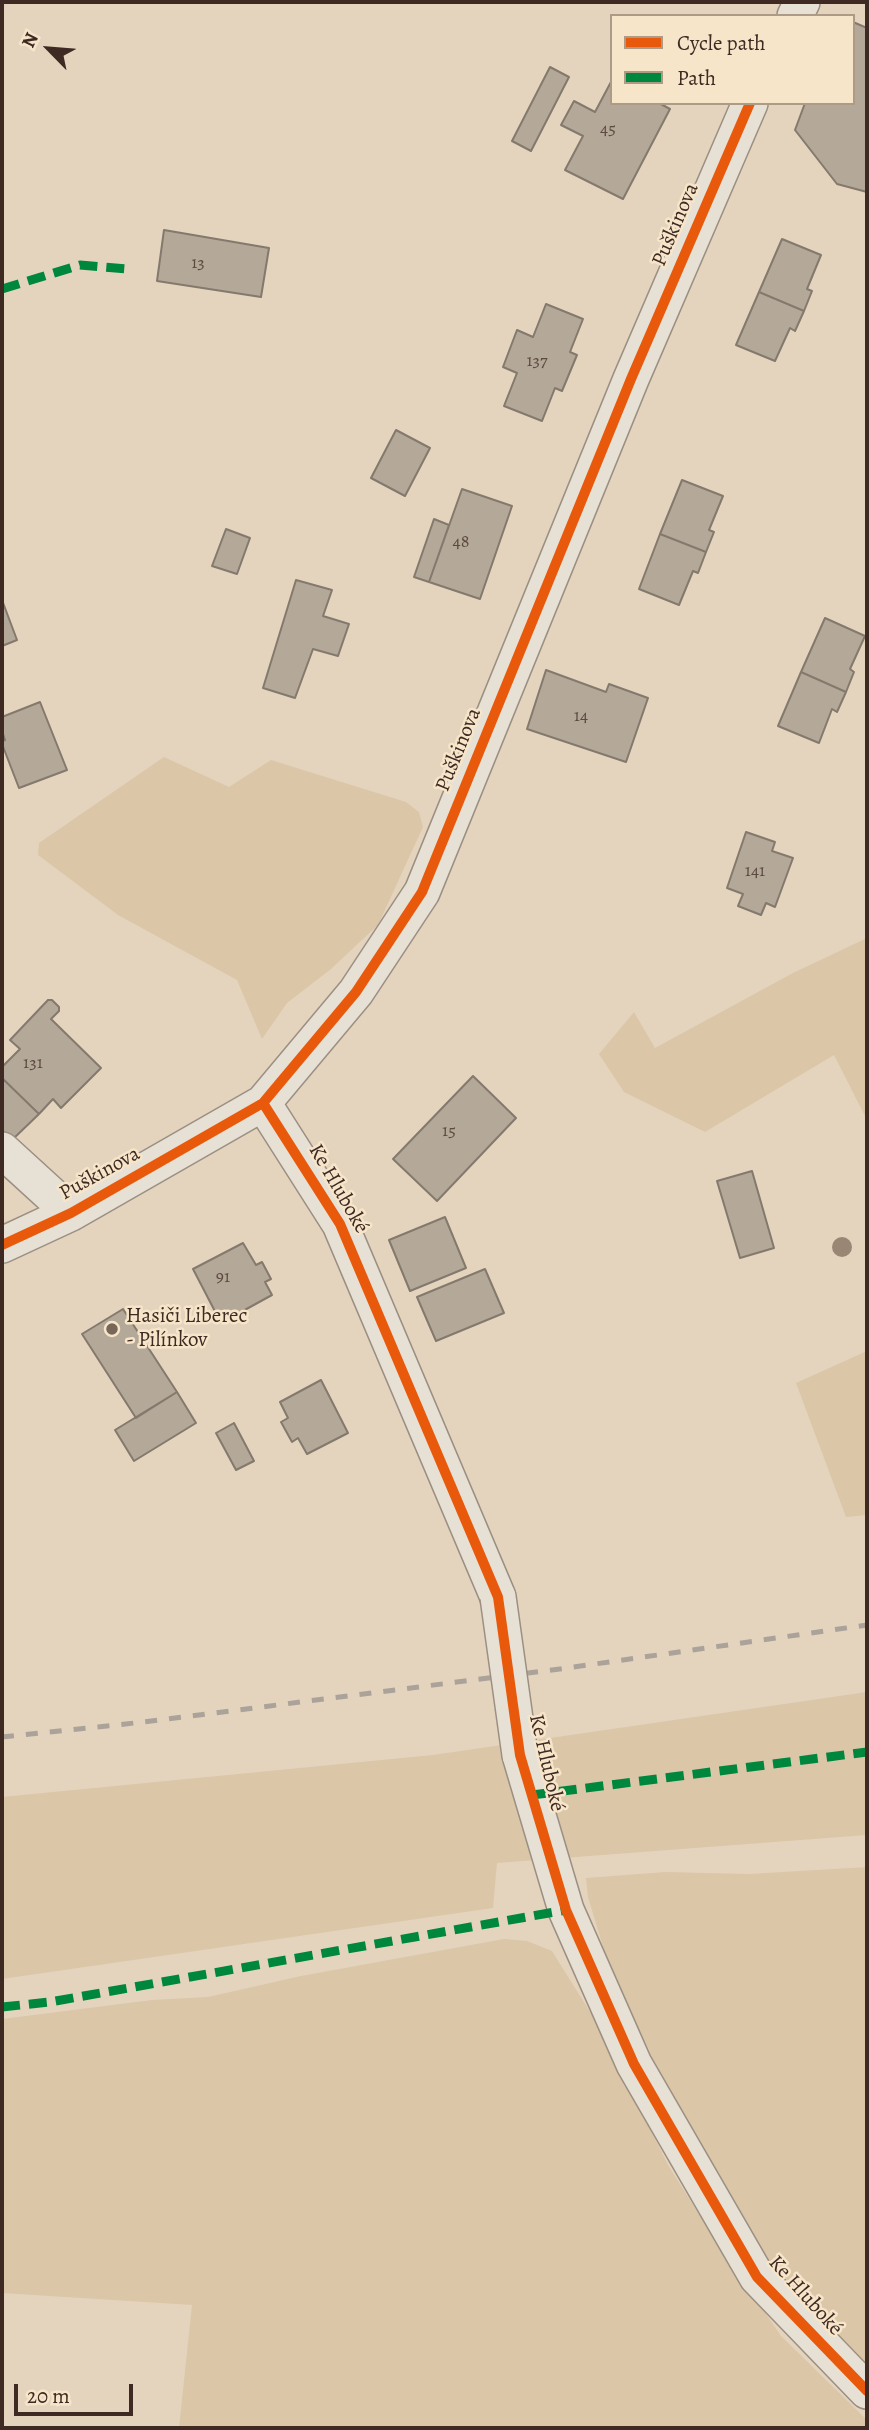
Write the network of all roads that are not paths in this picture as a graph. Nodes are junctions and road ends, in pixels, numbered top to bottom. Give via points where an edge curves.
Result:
1 (749, 105) edge
2 (263, 1103) junction
3 (2, 1150) edge
4 (71, 1213) junction
5 (2, 1245) edge
6 (867, 2391) edge

1 - 2 street, Puškinova via 631,379 422,892 356,992
2 - 4 street, Puškinova
2 - 6 street, Ke Hluboké, bridge via 340,1224 498,1597 520,1755 566,1910 634,2064 757,2277
3 - 4 street
4 - 5 street, Puškinova

